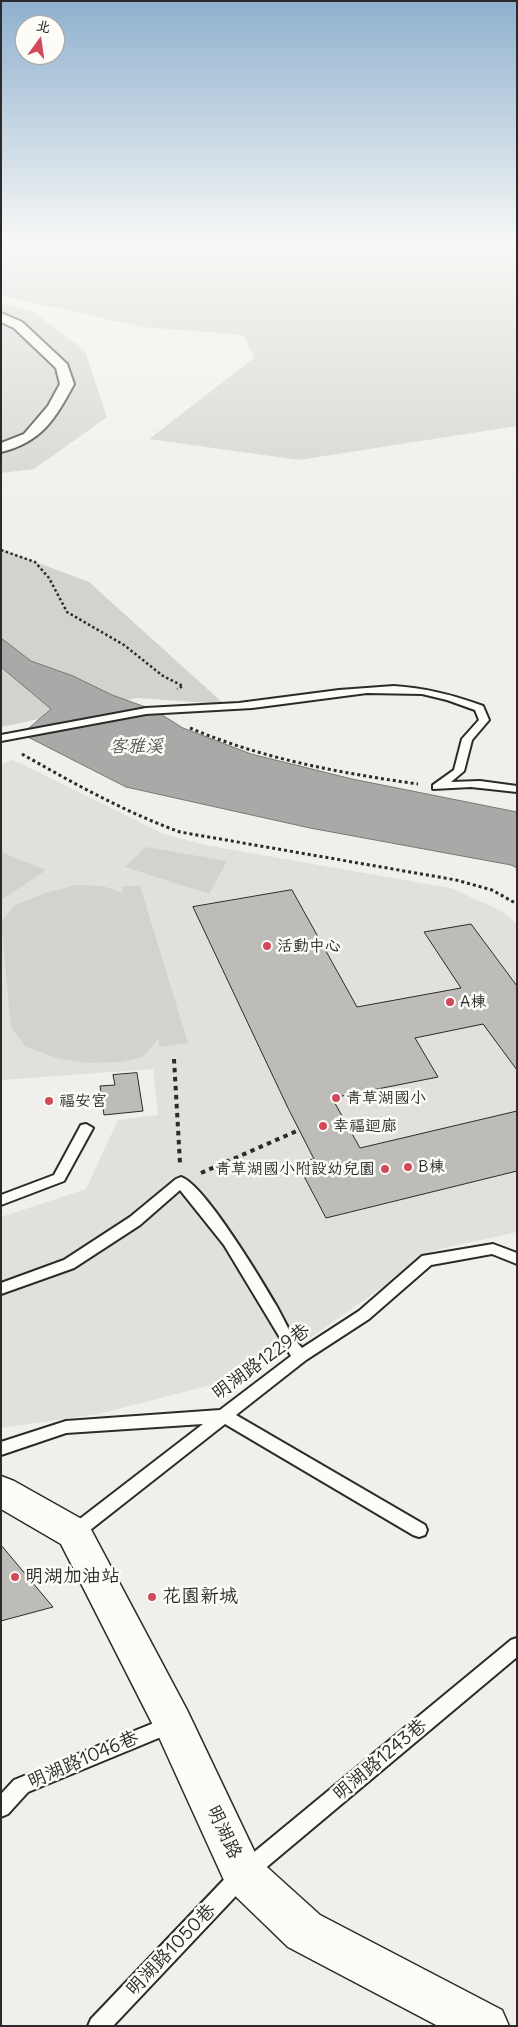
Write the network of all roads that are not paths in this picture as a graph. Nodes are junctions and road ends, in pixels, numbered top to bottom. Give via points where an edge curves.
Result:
1 (33, 340) edge
2 (1, 448) edge
3 (8, 737) edge
4 (517, 789) edge
5 (86, 1128) dead end
6 (1, 1200) edge
7 (517, 1259) edge
8 (1, 1289) edge
9 (301, 1356) junction
10 (224, 1416) junction
11 (1, 1449) edge
12 (1, 1491) edge
13 (419, 1530) dead end
14 (74, 1533) junction
15 (517, 1646) edge
16 (173, 1723) junction
17 (1, 1808) edge
18 (243, 1874) junction
19 (98, 2026) edge
20 (486, 2026) edge

1 - 2 street via 62,367 68,384 54,408 29,437
3 - 4 lane via 149,711 249,706 369,688 415,688 454,696 478,708 484,720 467,739 459,771 437,787 458,783
5 - 6 lane via 59,1178
7 - 9 lane, 明湖路1229巷 via 493,1249 426,1260 364,1315
8 - 9 lane via 69,1264 135,1221 181,1182 207,1211 237,1254 294,1350
9 - 10 lane, 明湖路1229巷
10 - 11 lane, 明湖路1229巷 via 66,1427
10 - 13 lane
10 - 14 lane
12 - 14 street
14 - 16 street, 明湖路
15 - 18 lane, 明湖路1243巷
16 - 17 lane, 明湖路1046巷 via 21,1786
16 - 18 street, 明湖路
18 - 19 lane, 明湖路1050巷
18 - 20 street, 明湖路 via 304,1931

